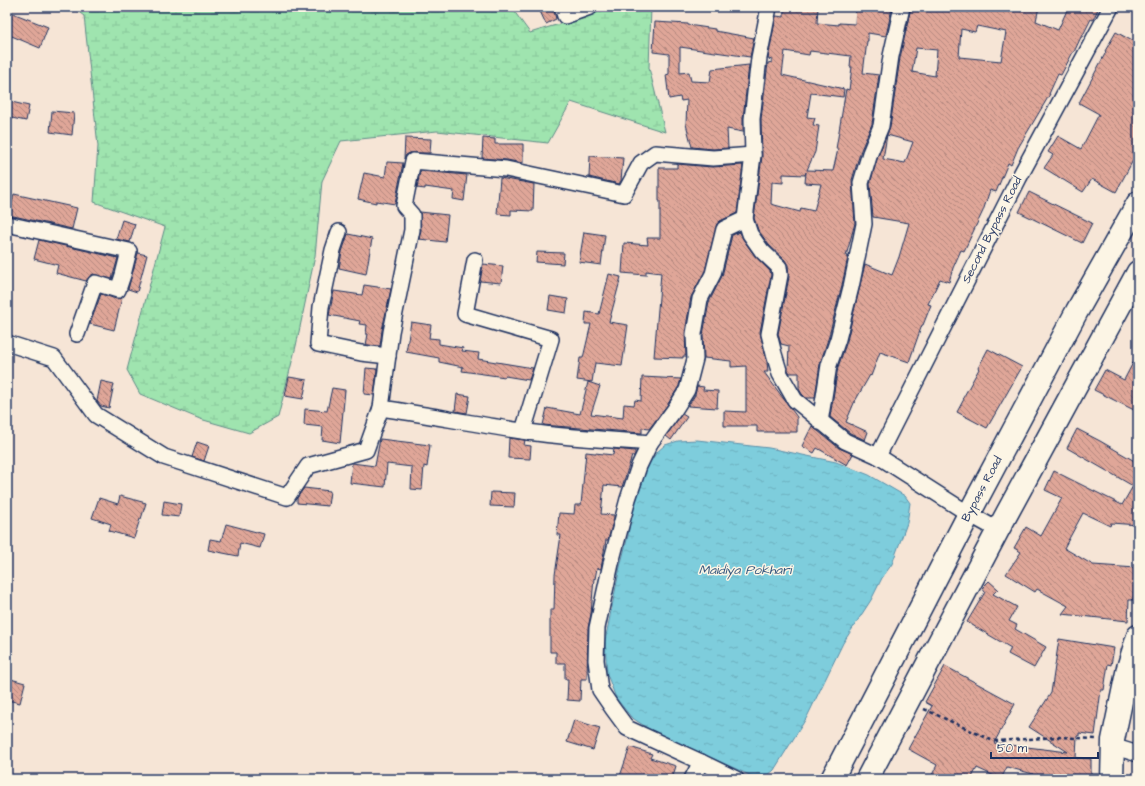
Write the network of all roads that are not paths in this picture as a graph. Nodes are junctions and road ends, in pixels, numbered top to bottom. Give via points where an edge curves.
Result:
1 (562, 7) edge
2 (590, 7) edge
3 (769, 7) edge
4 (902, 7) edge
5 (1111, 7) edge
6 (753, 155) junction
7 (1138, 203) edge
8 (745, 219) junction
9 (7, 224) edge
10 (339, 232) dead end
11 (475, 260) dead end
12 (1138, 272) edge
13 (1077, 311) junction
14 (1106, 330) junction
15 (77, 334) dead end
16 (7, 343) edge
17 (388, 356) junction
18 (381, 408) junction
19 (820, 422) junction
20 (523, 432) junction
21 (650, 443) junction
22 (878, 456) junction
23 (969, 514) junction
24 (998, 530) junction
25 (1138, 636) edge
26 (1133, 669) edge
27 (1113, 743) junction
28 (1138, 754) edge
29 (701, 762) junction
30 (692, 779) edge
31 (736, 779) edge
32 (832, 779) edge
33 (867, 779) edge
34 (1112, 779) edge

1 - 2 street via 565,16
3 - 6 street via 759,58 752,119
4 - 19 street via 891,56 881,126 861,183 864,224 838,340 829,365
5 - 22 street, Second Bypass Road via 1019,178
6 - 8 street
6 - 17 street via 713,158 655,153 640,163 624,194 506,168 413,161 404,206 412,215 412,230
7 - 13 main road, Bypass Road
8 - 19 street via 750,234 762,251 779,267 780,275 769,334 780,374 795,400
8 - 21 street via 724,229 713,274 700,299 694,334 695,359 687,390
9 - 15 street via 129,251 118,290 95,283
10 - 17 street via 321,307 318,344
11 - 20 street via 465,314 551,339
12 - 14 main road
13 - 14 main road
13 - 23 main road, Bypass Road
14 - 24 main road
16 - 18 street via 54,358 96,415 164,456 287,497 308,466 366,450
17 - 18 street
18 - 20 street
19 - 22 street via 845,441
20 - 21 street
21 - 29 street via 628,499 597,628 596,660 600,690 627,728
22 - 23 street
23 - 24 street
23 - 32 main road, Bypass Road
24 - 33 main road
25 - 26 main road
26 - 27 main road
27 - 28 street
27 - 34 main road
29 - 30 street
29 - 31 street

